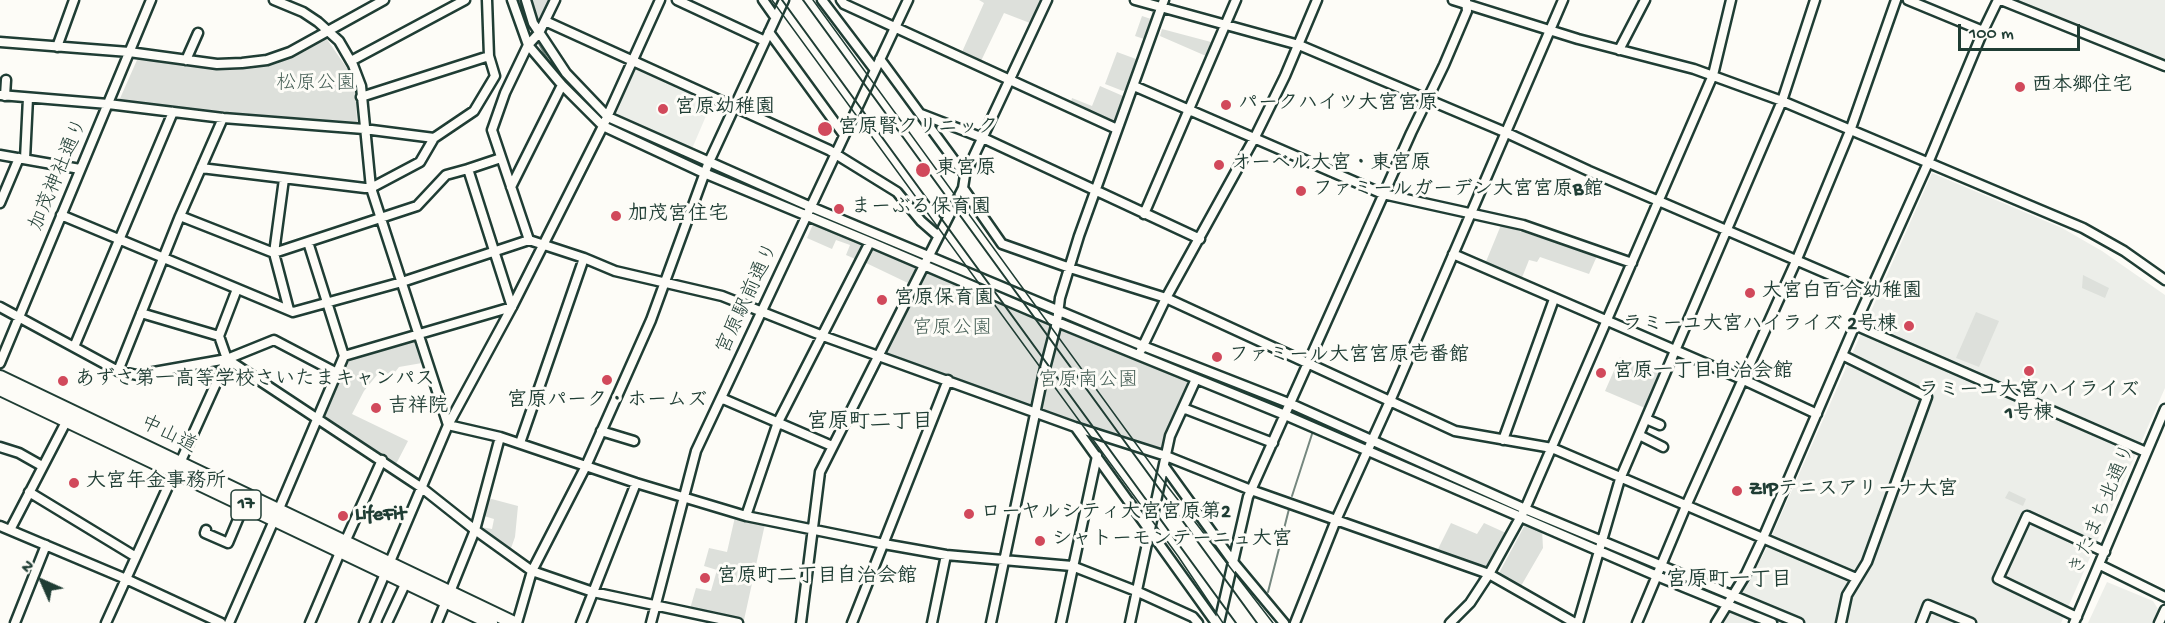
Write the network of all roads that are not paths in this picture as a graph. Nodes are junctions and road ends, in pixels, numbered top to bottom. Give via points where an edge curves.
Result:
1 (74, 0) edge
2 (151, 0) edge
3 (274, 0) edge
4 (384, 0) edge
5 (465, 0) edge
6 (488, 0) edge
7 (512, 0) edge
8 (526, 0) edge
9 (555, 0) edge
10 (660, 0) edge
11 (677, 0) edge
12 (763, 0) edge
13 (784, 0) edge
14 (822, 0) edge
15 (841, 0) edge
16 (908, 0) edge
17 (1047, 0) edge
18 (1135, 0) edge
19 (1236, 0) edge
20 (1317, 0) edge
21 (1453, 0) edge
22 (1563, 0) edge
23 (1645, 0) edge
24 (1731, 0) edge
25 (1815, 0) edge
26 (1896, 0) edge
27 (1908, 0) edge
28 (1991, 0) edge
29 (2000, 0) edge
30 (1466, 2) edge
31 (1162, 4) edge
32 (1992, 13) junction
33 (776, 17) junction
34 (545, 21) junction
35 (1226, 24) junction
36 (895, 27) junction
37 (328, 30) junction
38 (1550, 31) junction
39 (1983, 31) junction
40 (198, 33) dead end
41 (767, 36) junction
42 (534, 38) junction
43 (0, 42) edge
44 (1299, 45) junction
45 (57, 47) junction
46 (1619, 50) junction
47 (129, 52) junction
48 (489, 56) junction
49 (880, 59) junction
50 (186, 60) junction
51 (351, 61) junction
52 (633, 61) junction
53 (2165, 66) edge
54 (875, 70) junction
55 (1713, 75) junction
56 (6, 80) dead end
57 (1011, 80) junction
58 (562, 85) junction
59 (1134, 86) junction
60 (3, 95) edge
61 (361, 96) junction
62 (28, 98) junction
63 (1427, 100) junction
64 (1782, 101) junction
65 (108, 104) junction
66 (734, 106) junction
67 (1190, 110) junction
68 (173, 112) junction
69 (921, 114) junction
70 (223, 118) junction
71 (605, 122) junction
72 (364, 129) junction
73 (1117, 129) junction
74 (1850, 131) junction
75 (1507, 133) junction
76 (844, 135) junction
77 (1255, 137) junction
78 (434, 138) junction
79 (983, 138) junction
80 (836, 154) junction
81 (0, 155) edge
82 (501, 158) junction
83 (22, 159) junction
84 (1928, 163) junction
85 (201, 168) junction
86 (706, 168) junction
87 (80, 169) junction
88 (468, 169) junction
89 (965, 175) junction
90 (284, 179) junction
91 (511, 187) junction
92 (371, 188) junction
93 (963, 188) junction
94 (1095, 189) junction
95 (1383, 194) junction
96 (1660, 201) junction
97 (0, 204) edge
98 (811, 207) junction
99 (1144, 214) junction
100 (1470, 214) junction
101 (61, 215) junction
102 (180, 216) junction
103 (806, 216) junction
104 (381, 219) junction
105 (1727, 229) junction
106 (937, 235) junction
107 (119, 239) junction
108 (1200, 239) junction
109 (529, 240) junction
110 (308, 242) junction
111 (870, 242) junction
112 (543, 245) junction
113 (494, 252) junction
114 (274, 253) junction
115 (1453, 255) junction
116 (163, 258) junction
117 (584, 258) junction
118 (1797, 259) junction
119 (925, 260) junction
120 (1632, 263) junction
121 (1070, 268) junction
122 (2165, 280) edge
123 (402, 282) junction
124 (663, 284) junction
125 (237, 289) junction
126 (1870, 292) junction
127 (1166, 298) junction
128 (1554, 299) junction
129 (327, 303) junction
130 (0, 307) edge
131 (512, 307) junction
132 (289, 310) junction
133 (1057, 310) junction
134 (762, 311) junction
135 (141, 313) junction
136 (19, 316) junction
137 (1057, 321) junction
138 (1607, 322) junction
139 (1855, 325) junction
140 (419, 333) junction
141 (219, 336) junction
142 (823, 336) junction
143 (74, 347) junction
144 (1675, 350) junction
145 (1141, 351) junction
146 (1842, 355) junction
147 (344, 356) junction
148 (879, 356) junction
149 (227, 359) junction
150 (0, 363) edge
151 (1308, 364) junction
152 (118, 371) junction
153 (337, 373) junction
154 (0, 377) edge
155 (1197, 379) junction
156 (948, 380) junction
157 (1743, 380) junction
158 (0, 388) edge
159 (721, 398) junction
160 (1390, 401) junction
161 (1183, 408) junction
162 (2165, 409) edge
163 (1288, 410) junction
164 (1036, 413) junction
165 (1817, 414) junction
166 (317, 418) junction
167 (1646, 419) junction
168 (67, 420) junction
169 (778, 422) junction
170 (448, 425) junction
171 (1660, 425) dead end
172 (1076, 427) junction
173 (602, 432) junction
174 (1639, 435) junction
175 (500, 437) junction
176 (1503, 440) junction
177 (634, 441) dead end
178 (1273, 442) junction
179 (520, 443) junction
180 (832, 446) junction
181 (1370, 446) junction
182 (0, 447) edge
183 (1663, 447) dead end
184 (1552, 448) junction
185 (2146, 452) junction
186 (1097, 456) junction
187 (1166, 456) junction
188 (382, 460) junction
189 (1164, 465) junction
190 (42, 466) junction
191 (586, 466) junction
192 (177, 467) junction
193 (1620, 479) junction
194 (636, 483) junction
195 (422, 488) junction
196 (1251, 490) junction
197 (29, 492) junction
198 (684, 498) junction
199 (244, 505) junction
200 (1686, 506) junction
201 (1523, 513) junction
202 (277, 515) junction
203 (746, 516) junction
204 (1336, 520) junction
205 (0, 526) edge
206 (1150, 529) junction
207 (10, 530) junction
208 (206, 530) dead end
209 (475, 530) junction
210 (812, 530) junction
211 (1763, 538) junction
212 (884, 544) junction
213 (46, 545) junction
214 (1601, 545) junction
215 (343, 546) junction
216 (2105, 552) junction
217 (946, 555) junction
218 (136, 557) junction
219 (1004, 561) junction
220 (1234, 563) junction
221 (2100, 565) junction
222 (1072, 566) junction
223 (388, 568) junction
224 (1660, 570) junction
225 (532, 571) junction
226 (1489, 574) junction
227 (126, 579) junction
228 (1856, 579) junction
229 (406, 582) junction
230 (1136, 591) junction
231 (593, 592) junction
232 (448, 597) junction
233 (2165, 597) edge
234 (1731, 600) junction
235 (655, 606) junction
236 (2165, 610) edge
237 (2075, 620) edge
238 (722, 621) edge
239 (15, 623) edge
240 (106, 623) edge
241 (221, 623) edge
242 (229, 623) edge
243 (310, 623) edge
244 (364, 623) edge
245 (387, 623) edge
246 (437, 623) edge
247 (491, 623) edge
248 (516, 623) edge
249 (581, 623) edge
250 (651, 623) edge
251 (738, 623) edge
252 (801, 623) edge
253 (852, 623) edge
254 (932, 623) edge
255 (991, 623) edge
256 (1061, 623) edge
257 (1130, 623) edge
258 (1198, 623) edge
259 (1218, 623) edge
260 (1284, 623) edge
261 (1295, 623) edge
262 (1450, 623) edge
263 (1577, 623) edge
264 (1637, 623) edge
265 (1716, 623) edge
266 (1772, 623) edge
267 (1798, 623) edge
268 (1841, 623) edge
269 (1920, 623) edge
270 (1971, 623) edge
271 (2159, 623) edge

1 - 45 street
2 - 47 street, 加茂神社通り
3 - 37 street via 303,12
4 - 37 street
5 - 51 street
6 - 48 street
7 - 42 street via 514,13
8 - 42 street
9 - 34 street
10 - 52 street
11 - 41 street
12 - 33 street
13 - 33 street
14 - 54 street
15 - 36 street
16 - 36 street, 宮原駅前通り
17 - 57 street
18 - 31 street
19 - 35 street
20 - 44 street
21 - 30 street
22 - 38 street
23 - 46 street
24 - 55 street
25 - 64 street
26 - 74 street
27 - 39 street
28 - 32 street
29 - 32 street
29 - 53 street
30 - 38 street
30 - 63 street via 1467,11
31 - 35 street
31 - 59 street
32 - 39 street
33 - 41 street
34 - 42 street
34 - 52 street
35 - 44 street
35 - 67 street
36 - 49 street, 宮原駅前通り
36 - 57 street
37 - 50 street via 267,60 217,64
37 - 51 street
38 - 46 street
38 - 75 street
39 - 84 street
40 - 50 street
41 - 66 street
41 - 76 street
42 - 58 street
42 - 71 street
42 - 82 street via 505,93 492,130
43 - 45 street
44 - 63 street
44 - 77 street
45 - 47 street
46 - 55 street
47 - 50 street
47 - 65 street, 加茂神社通り
48 - 61 street
48 - 78 street via 495,76 474,111
49 - 54 street, 宮原駅前通り
49 - 69 street
51 - 61 street
52 - 66 street
52 - 71 street
54 - 76 street, 宮原駅前通り
55 - 64 street
55 - 96 street
56 - 60 street
57 - 73 street
57 - 79 street
58 - 71 street
58 - 91 street
59 - 67 street
59 - 73 street
60 - 62 street
61 - 72 street
62 - 65 street
62 - 83 street
63 - 75 street
63 - 95 street
64 - 74 street
64 - 105 street
65 - 68 street
65 - 87 street, 加茂神社通り
66 - 80 street
66 - 86 street
67 - 77 street
67 - 99 street
68 - 70 street
68 - 107 street
69 - 79 street
69 - 89 street
70 - 72 street
70 - 85 street
71 - 86 street
71 - 112 street
72 - 78 street
72 - 92 street
73 - 94 street
74 - 84 street
74 - 118 street
75 - 96 street
75 - 100 street
76 - 80 street, 宮原駅前通り
77 - 95 street
77 - 108 street
78 - 92 street via 420,162
79 - 89 street
79 - 94 street
80 - 98 street, 宮原駅前通り
80 - 106 street via 897,192
81 - 83 street
82 - 88 street
82 - 91 street
83 - 87 street
83 - 97 street
84 - 122 street via 2083,228
84 - 126 street
85 - 90 street
85 - 102 street
86 - 98 street
86 - 103 street
86 - 124 street
87 - 101 street, 加茂神社通り
88 - 104 street via 446,175 417,206
88 - 113 street
89 - 93 street
90 - 92 street
90 - 114 street
91 - 109 street
92 - 104 street
93 - 106 street
93 - 121 street via 1002,244
94 - 99 street
94 - 121 street
95 - 100 street
95 - 151 street
96 - 105 street
96 - 120 street
98 - 103 street, 宮原駅前通り
98 - 119 street
99 - 108 street
100 - 115 street
100 - 120 street via 1523,225
101 - 107 street
101 - 136 street, 加茂神社通り
102 - 114 street
102 - 116 street
103 - 111 street
103 - 134 street, 宮原駅前通り
104 - 110 street
104 - 123 street
105 - 118 street
105 - 144 street
106 - 119 street
107 - 116 street
107 - 143 street
108 - 127 street
109 - 112 street
109 - 113 street
110 - 114 street
110 - 129 street
111 - 119 street
111 - 142 street
112 - 117 street
112 - 131 street
113 - 123 street
113 - 131 street
114 - 132 street
115 - 128 street
115 - 160 street
116 - 125 street
116 - 135 street
117 - 124 street
117 - 179 street
118 - 126 street
118 - 157 street
119 - 133 street
119 - 137 street
119 - 148 street
120 - 138 street
121 - 127 street
121 - 133 street
123 - 129 street
123 - 140 street
124 - 134 street via 722,296
124 - 173 street
125 - 132 street
125 - 141 street
126 - 139 street
127 - 145 street
127 - 151 street
128 - 138 street
128 - 176 street
129 - 132 street
129 - 147 street
130 - 136 street
131 - 140 street
131 - 170 street
133 - 137 street
133 - 145 street
134 - 142 street
134 - 159 street, 宮原駅前通り
135 - 141 street
135 - 152 street
136 - 143 street
136 - 150 street, 加茂神社通り
137 - 145 street
137 - 164 street
138 - 144 street
138 - 184 street
139 - 146 street
139 - 185 street
140 - 147 street
140 - 170 street
141 - 149 street
142 - 148 street
142 - 169 street
143 - 152 street
144 - 157 street
144 - 167 street
145 - 155 street
145 - 163 street
146 - 165 street
146 - 228 street via 1927,396 1867,562
147 - 153 street
148 - 156 street
148 - 180 street
149 - 152 street via 137,375
149 - 153 street via 274,339
149 - 166 street
149 - 192 street
151 - 160 street
151 - 163 street
153 - 166 street
154 - 192 highway, 中山道 / 17
155 - 161 street
155 - 163 street
156 - 164 street
156 - 212 street
157 - 165 street
157 - 200 street
158 - 168 highway, 中山道 / 17
159 - 169 street
159 - 198 street, 宮原駅前通り via 696,451
160 - 176 street via 1455,431
160 - 181 street
161 - 178 street
161 - 187 street
162 - 185 street, きたまち北通り
163 - 178 street
163 - 181 street
164 - 172 street
164 - 219 street
165 - 211 street
166 - 188 street
166 - 202 street
167 - 171 street
167 - 174 street
168 - 190 street
168 - 192 highway, 中山道 / 17
169 - 180 street
169 - 203 street
170 - 175 street
170 - 195 street
172 - 186 street
172 - 187 street
173 - 177 street
173 - 191 street
174 - 183 street
174 - 193 street
175 - 179 street
175 - 209 street
176 - 184 street
178 - 196 street
179 - 191 street
180 - 210 street via 820,472
181 - 201 street
181 - 204 street
182 - 190 street
184 - 193 street
184 - 201 street
185 - 216 street, きたまち北通り
186 - 206 street
186 - 222 street
187 - 189 street
187 - 196 street
188 - 195 street
188 - 215 street
189 - 206 street
189 - 220 street
190 - 197 street
191 - 194 street
191 - 225 street
192 - 199 highway, 中山道 / 17
192 - 202 highway, 中山道 / 17
192 - 218 street
193 - 200 street
193 - 214 street
194 - 198 street
194 - 231 street
195 - 209 street
195 - 223 street
196 - 204 street
196 - 220 street
197 - 207 street
197 - 218 street
198 - 203 street
198 - 235 street, 宮原駅前通り
199 - 202 highway, 中山道 / 17
199 - 208 street via 228,543 205,533
200 - 211 street
200 - 224 street
201 - 214 street
201 - 226 street
202 - 215 highway, 中山道 / 17
202 - 242 street
203 - 210 street
204 - 226 street
204 - 261 street
205 - 207 street
206 - 230 street
206 - 259 street
207 - 213 street
209 - 225 street
209 - 232 street
210 - 212 street
210 - 252 street
211 - 228 street
211 - 234 street
212 - 217 street
212 - 253 street
213 - 227 street
213 - 239 street
214 - 224 street
214 - 263 street
215 - 223 highway, 中山道 / 17
215 - 243 street
216 - 221 street, きたまち北通り
216 - 237 street via 2027,516 1998,579
217 - 219 street
217 - 254 street
218 - 227 street
219 - 222 street
219 - 255 street
220 - 259 street
220 - 260 street
221 - 233 street
221 - 237 street, きたまち北通り
222 - 230 street
222 - 256 street
223 - 229 highway, 中山道 / 17
223 - 232 highway, 中山道 / 17
223 - 244 street
224 - 234 street
224 - 264 street
225 - 231 street
225 - 248 street
226 - 262 street via 1470,603
226 - 263 street
227 - 240 street
227 - 241 street
228 - 268 street via 1847,596
229 - 232 highway, 中山道 / 17
229 - 245 street
230 - 257 street
230 - 258 street via 1193,617
231 - 235 street
231 - 249 street
232 - 246 street
232 - 247 highway, 中山道 / 17
232 - 248 highway, 中山道 / 17
234 - 265 street
234 - 266 street
234 - 267 street
235 - 238 street
235 - 250 street, 宮原駅前通り
236 - 271 street
238 - 251 street
269 - 270 street via 1928,605

